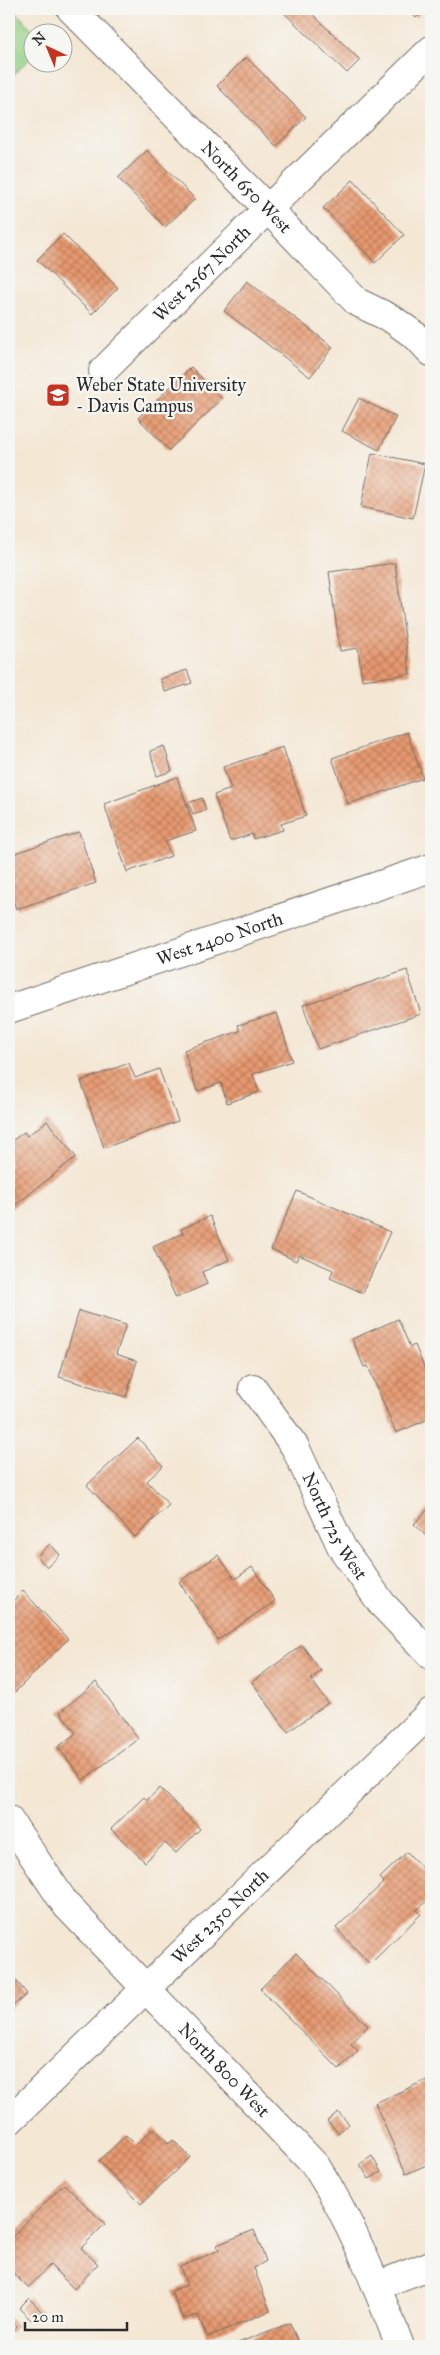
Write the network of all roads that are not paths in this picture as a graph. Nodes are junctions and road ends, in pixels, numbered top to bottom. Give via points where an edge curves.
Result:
1 (71, 9) edge
2 (431, 50) edge
3 (268, 209) junction
4 (431, 352) edge
5 (103, 371) dead end
6 (431, 868) edge
7 (9, 1009) edge
8 (253, 1388) dead end
9 (431, 1655) edge
10 (431, 1712) edge
11 (9, 1820) edge
12 (144, 1990) junction
13 (9, 2122) edge
14 (431, 2265) edge
15 (376, 2286) junction
16 (400, 2346) edge

1 - 3 street, North 650 West
2 - 3 street, West 2567 North
3 - 4 street, North 650 West via 357,302 392,319
3 - 5 street, West 2567 North
6 - 7 street, West 2400 North
8 - 9 street, North 725 West via 295,1447 342,1548 382,1604
10 - 12 street, West 2350 North
11 - 12 street, North 800 West via 66,1905
12 - 13 street, West 2350 North
12 - 15 street, North 800 West via 316,2166 338,2201
14 - 15 street
15 - 16 street, North 800 West

